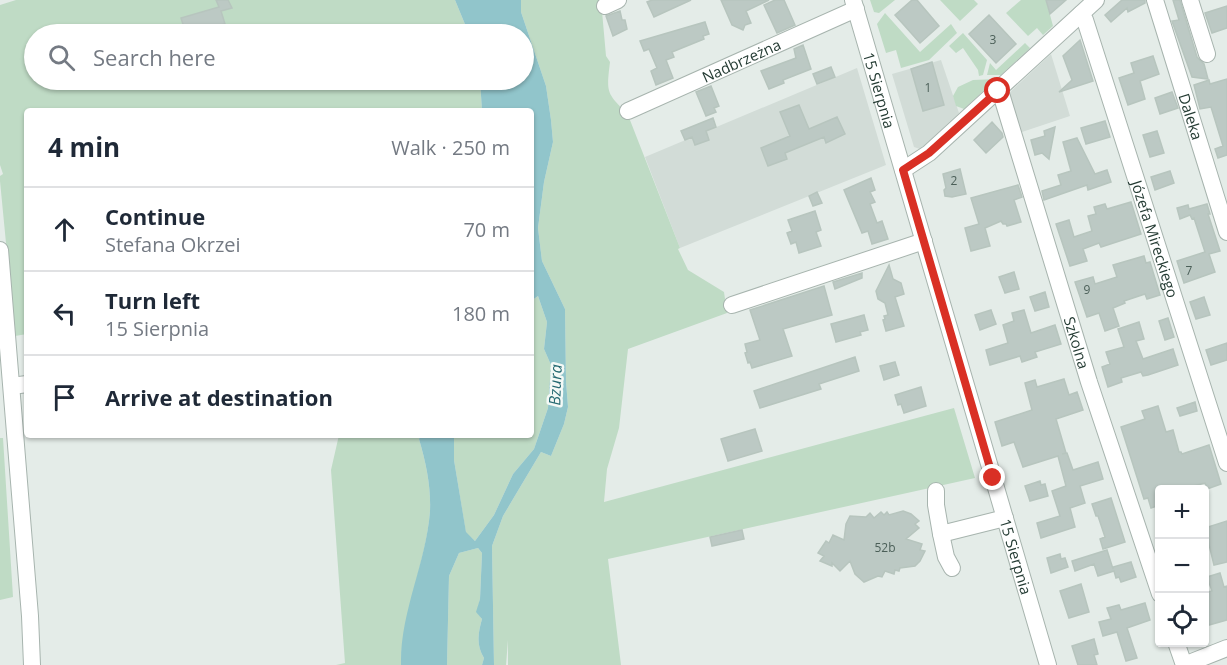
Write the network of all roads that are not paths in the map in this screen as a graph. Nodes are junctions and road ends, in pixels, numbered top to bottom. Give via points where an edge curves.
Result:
1 (1096, 0) edge
2 (1155, 0) edge
3 (1190, 0) edge
4 (855, 5) edge
5 (1081, 14) junction
6 (1207, 54) dead end
7 (998, 91) junction
8 (628, 111) dead end
9 (903, 170) junction
10 (1227, 232) edge
11 (924, 241) junction
12 (0, 250) edge
13 (732, 305) dead end
14 (4, 338) edge
15 (19, 385) edge
16 (1227, 463) edge
17 (936, 491) dead end
18 (1005, 518) junction
19 (941, 534) junction
20 (952, 568) dead end
21 (1160, 593) edge
22 (1178, 647) edge
23 (1227, 648) edge
24 (32, 665) edge
25 (1048, 665) edge
26 (1184, 665) edge

1 - 5 street
2 - 10 street, Daleka
3 - 6 street
4 - 8 street, Nadbrzeżna
4 - 9 street, 15 Sierpnia
5 - 7 street
5 - 16 street, Józefa Mireckiego
7 - 9 street via 929,153
7 - 21 street, Szkolna
9 - 11 street, 15 Sierpnia
11 - 13 street
11 - 18 street, 15 Sierpnia
12 - 14 street
14 - 15 street
15 - 24 street
17 - 19 street
18 - 19 street
18 - 25 street, 15 Sierpnia
19 - 20 street
22 - 26 street
23 - 26 street

